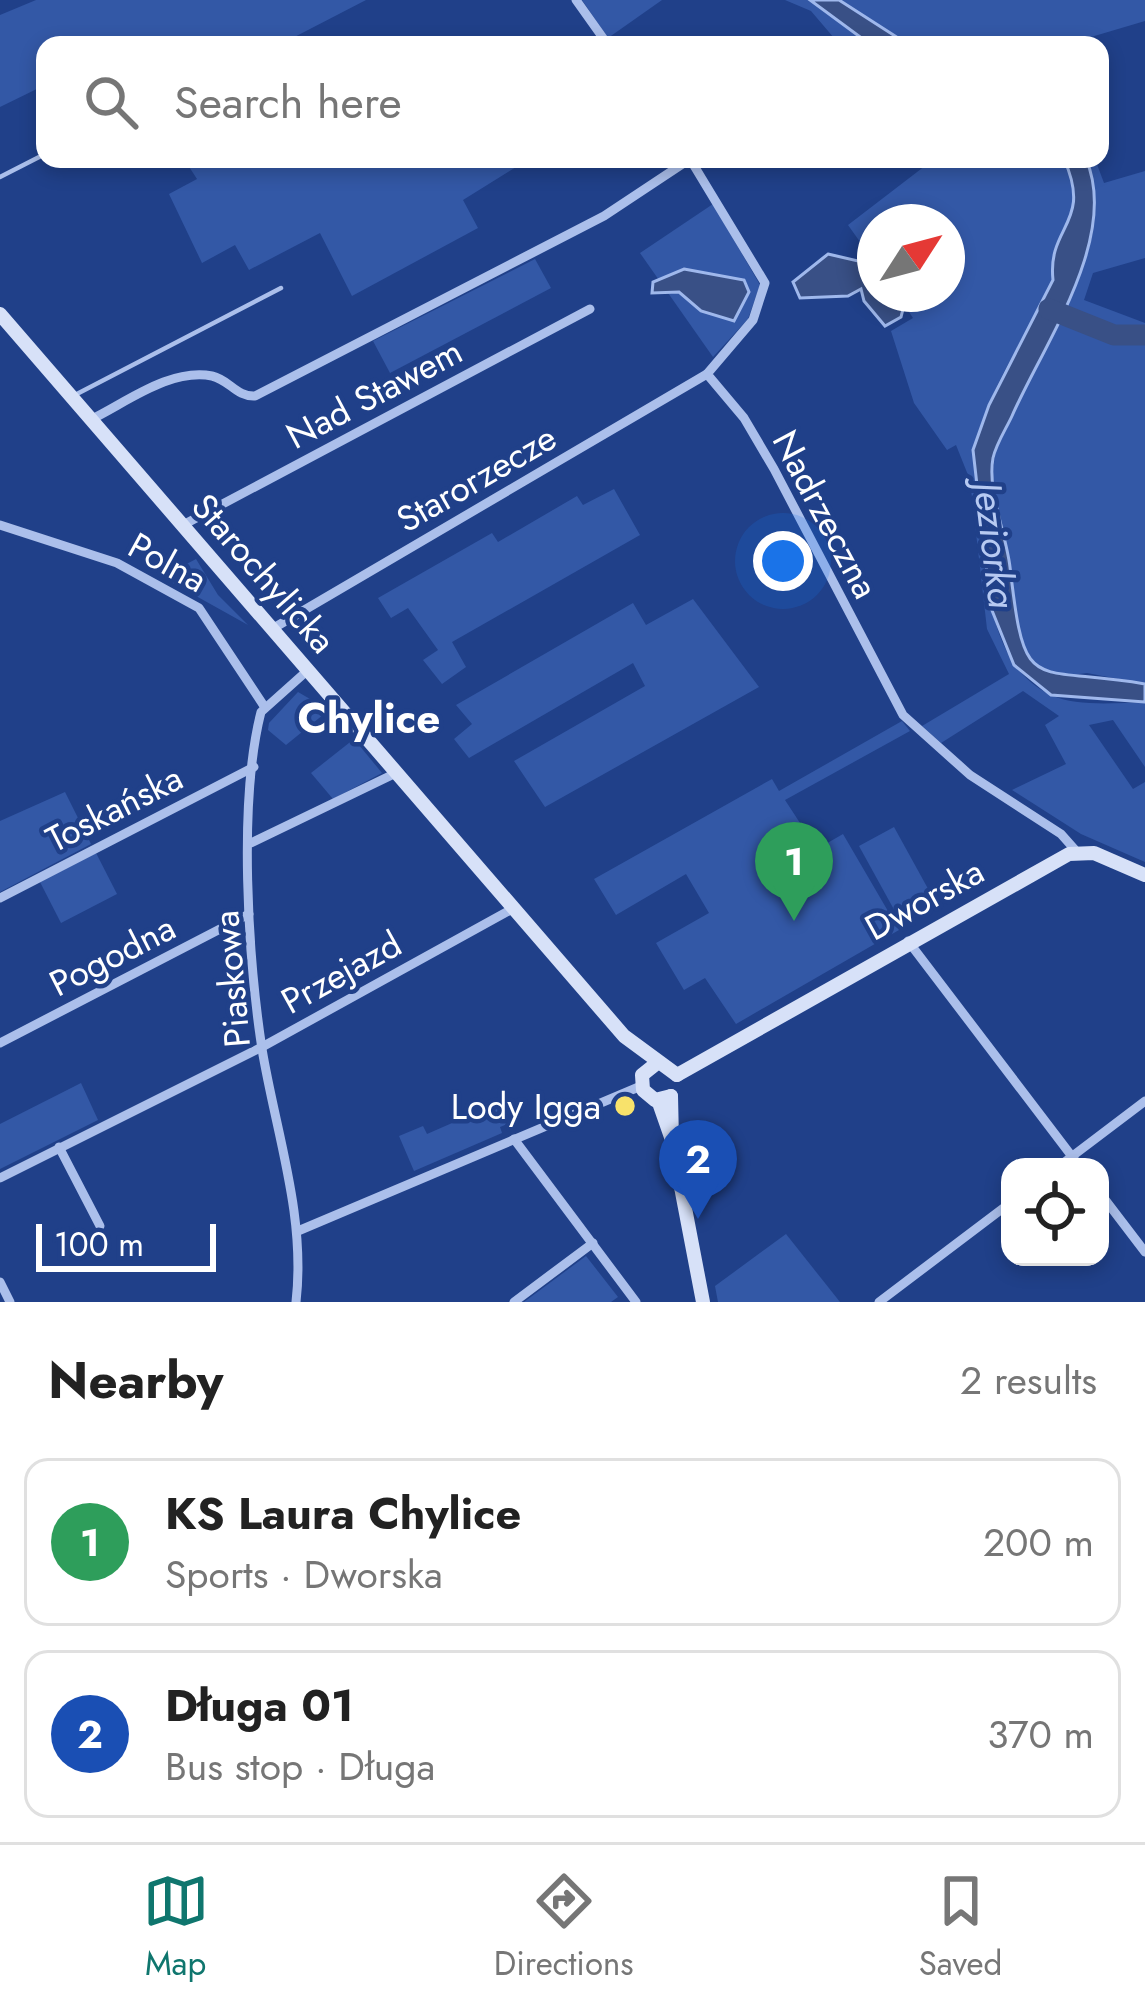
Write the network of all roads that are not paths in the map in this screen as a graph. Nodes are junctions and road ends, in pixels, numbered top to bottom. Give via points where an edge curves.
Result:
1 (576, 0) edge
2 (602, 36) edge
3 (36, 159) edge
4 (676, 168) edge
5 (695, 168) edge
6 (0, 177) edge
7 (281, 288) dead end
8 (590, 309) dead end
9 (0, 314) edge
10 (707, 374) junction
11 (72, 396) junction
12 (92, 419) junction
13 (0, 525) edge
14 (183, 525) junction
15 (272, 628) junction
16 (308, 670) junction
17 (264, 706) junction
18 (254, 767) junction
19 (396, 773) junction
20 (250, 843) junction
21 (1077, 852) junction
22 (1145, 875) edge
23 (0, 898) edge
24 (514, 908) junction
25 (250, 914) junction
26 (908, 941) junction
27 (0, 1043) edge
28 (262, 1047) junction
29 (647, 1074) junction
30 (677, 1075) junction
31 (665, 1098) junction
32 (1145, 1101) edge
33 (514, 1139) junction
34 (59, 1147) junction
35 (1072, 1156) junction
36 (1069, 1158) edge
37 (0, 1178) edge
38 (1109, 1205) edge
39 (1001, 1210) edge
40 (100, 1226) dead end
41 (298, 1231) junction
42 (593, 1243) junction
43 (1145, 1252) edge
44 (0, 1282) edge
45 (10, 1302) edge
46 (296, 1302) edge
47 (514, 1302) edge
48 (636, 1302) edge
49 (704, 1302) edge
50 (879, 1302) edge

1 - 2 street
3 - 6 lane
4 - 12 street via 604,216 255,397 210,376 173,378
5 - 10 street via 765,283 753,320
7 - 11 lane
8 - 14 street, Nad Stawem
9 - 11 street, Starochylicka
10 - 15 street, Starorzecze
10 - 21 street, Nadrzeczna via 774,469 903,715
11 - 12 street, Starochylicka
12 - 14 street, Starochylicka
13 - 17 street, Polna via 117,563 199,608
14 - 15 street, Starochylicka
15 - 16 street, Starochylicka
16 - 17 street
16 - 19 street, Starochylicka
17 - 18 street, Piaskowa
18 - 20 street, Piaskowa
18 - 23 street, Toskańska
19 - 20 street
19 - 24 street, Starochylicka
20 - 25 street, Piaskowa
21 - 22 street
21 - 26 street, Dworska
24 - 28 street, Przejazd
24 - 29 street, Starochylicka
25 - 27 street, Pogodna
25 - 28 street, Piaskowa
26 - 30 street, Dworska
26 - 35 street
28 - 34 street, Przejazd
28 - 41 street, Piaskowa
29 - 30 street
29 - 31 street
29 - 33 street
30 - 31 street
31 - 49 street
32 - 35 street
33 - 41 street
33 - 42 street
34 - 37 street, Przejazd
34 - 40 street
35 - 36 street
38 - 43 street
39 - 50 street
41 - 46 street, Piaskowa
42 - 47 street
42 - 48 street
44 - 45 street

